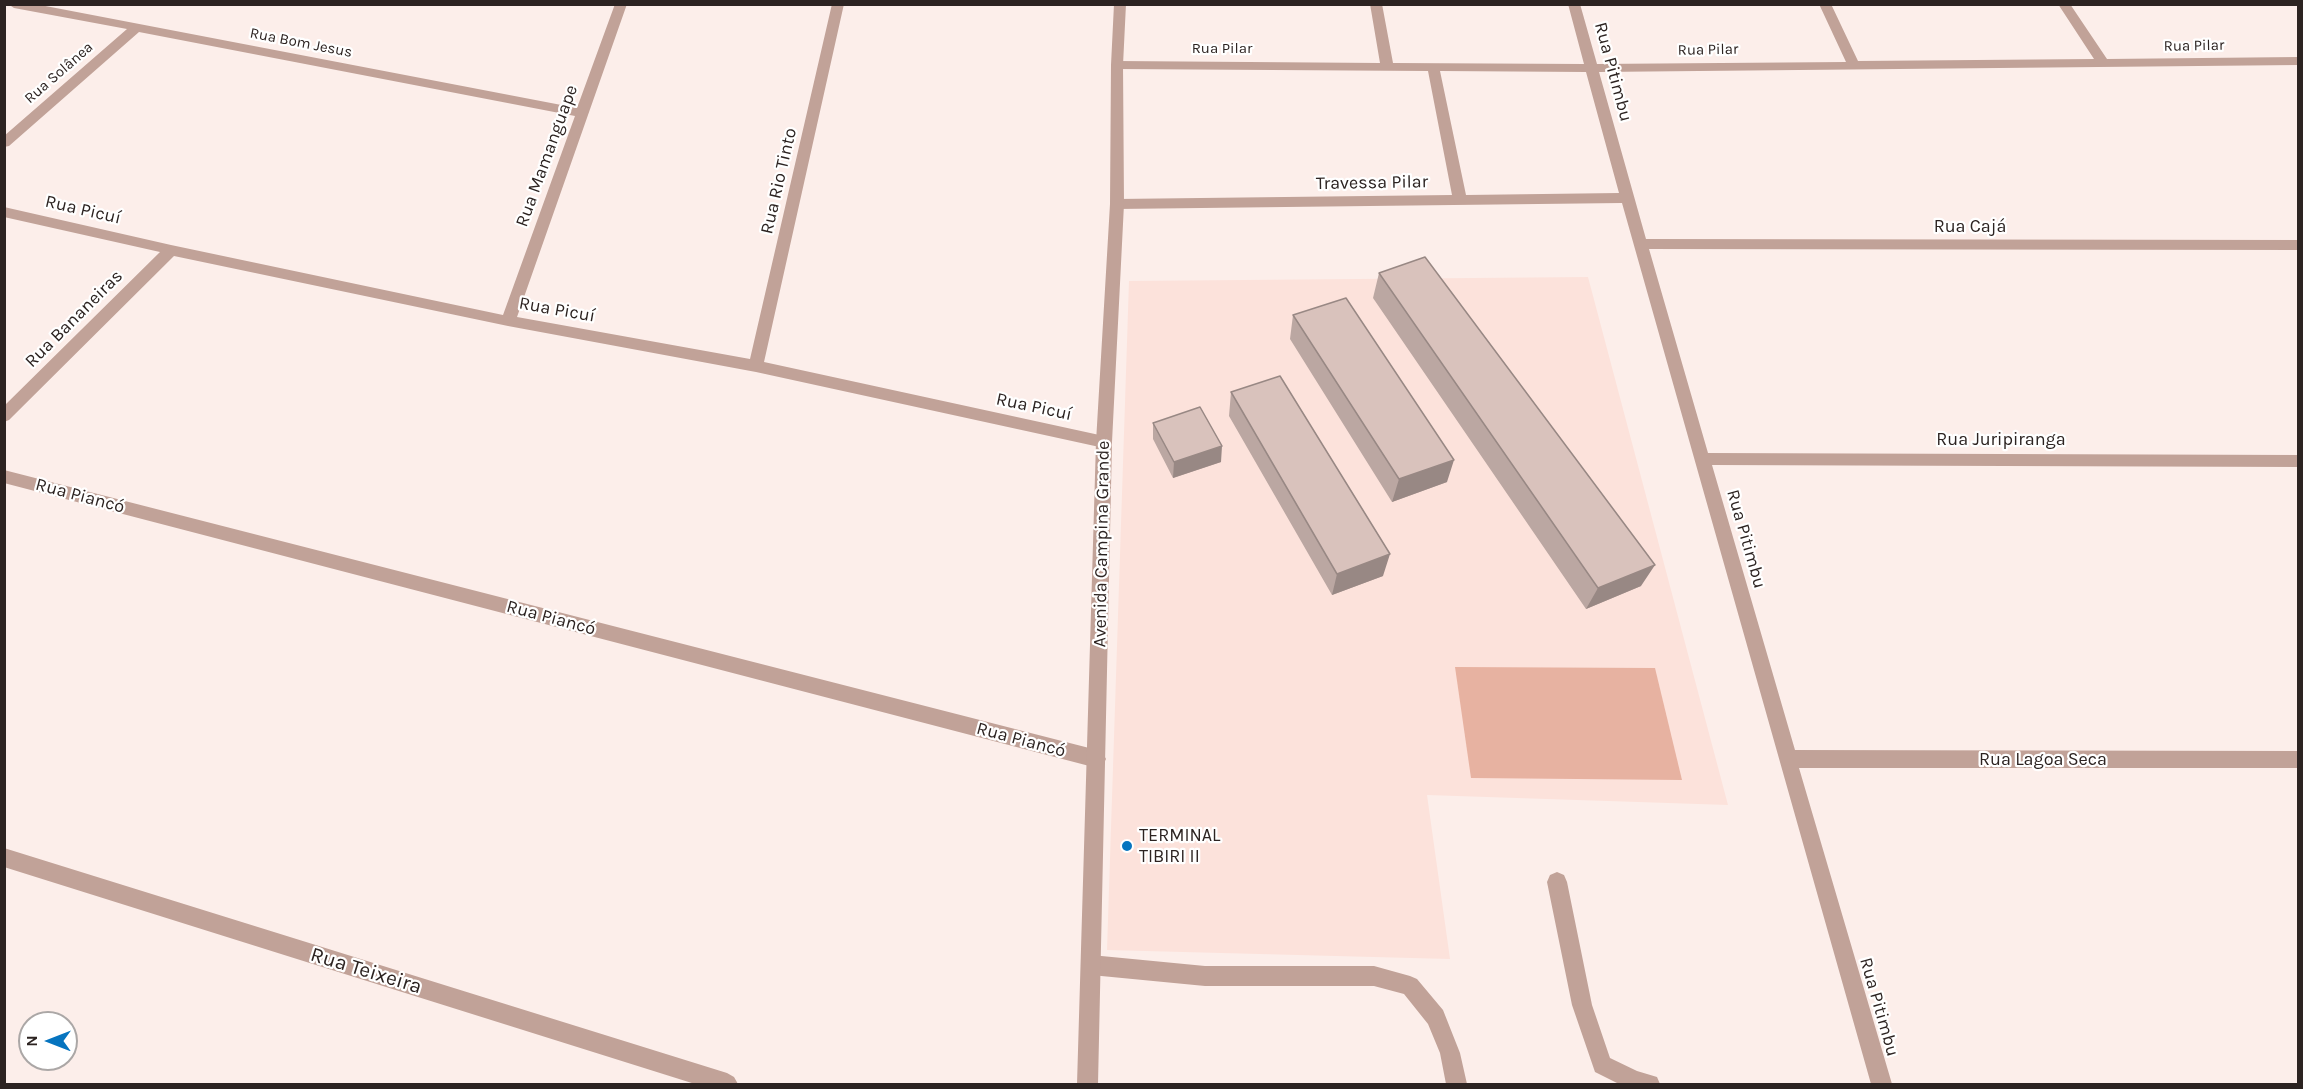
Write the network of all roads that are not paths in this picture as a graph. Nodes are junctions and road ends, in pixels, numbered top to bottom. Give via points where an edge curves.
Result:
1 (14, 4) edge
2 (621, 4) edge
3 (838, 4) edge
4 (1120, 4) edge
5 (1376, 4) edge
6 (1574, 4) edge
7 (1825, 4) edge
8 (2064, 4) edge
9 (136, 28) junction
10 (2298, 61) edge
11 (2103, 63) junction
12 (1853, 64) junction
13 (1117, 65) junction
14 (1387, 65) junction
15 (1433, 66) junction
16 (1591, 68) junction
17 (581, 113) junction
18 (4, 143) edge
19 (1627, 198) junction
20 (1460, 200) junction
21 (1117, 204) junction
22 (4, 212) edge
23 (1641, 244) junction
24 (2298, 245) edge
25 (171, 250) junction
26 (508, 321) junction
27 (756, 366) junction
28 (4, 416) edge
29 (1104, 442) junction
30 (1703, 459) junction
31 (2298, 461) edge
32 (4, 476) edge
33 (1097, 759) junction
34 (1787, 759) junction
35 (2298, 760) edge
36 (4, 857) edge
37 (1557, 882) dead end
38 (1091, 965) junction
39 (727, 1084) edge
40 (1088, 1084) edge
41 (1456, 1084) edge
42 (1650, 1084) edge
43 (1881, 1084) edge

1 - 9 street, Rua Bom Jesus
2 - 17 street, Rua Mamanguape
3 - 27 street, Rua Rio Tinto
4 - 13 street, Avenida Campina Grande
5 - 14 street
6 - 16 street, Rua Pitimbu
7 - 12 street
8 - 11 street
9 - 17 street, Rua Bom Jesus
9 - 18 street, Rua Solânea
10 - 11 street, Rua Pilar
11 - 12 street, Rua Pilar
12 - 16 street, Rua Pilar
13 - 14 street, Rua Pilar
13 - 21 street, Avenida Campina Grande
14 - 15 street, Rua Pilar
15 - 16 street, Rua Pilar
15 - 20 street
16 - 19 street, Rua Pitimbu
17 - 26 street, Rua Mamanguape
19 - 20 street, Travessa Pilar
19 - 23 street, Rua Pitimbu
20 - 21 street, Travessa Pilar
21 - 29 street, Avenida Campina Grande
22 - 25 street, Rua Picuí
23 - 24 street, Rua Cajá
23 - 30 street, Rua Pitimbu
25 - 26 street, Rua Picuí
25 - 28 street, Rua Bananeiras
26 - 27 street, Rua Picuí
27 - 29 street, Rua Picuí
29 - 33 street, Avenida Campina Grande
30 - 31 street, Rua Juripiranga
30 - 34 street, Rua Pitimbu
32 - 33 street, Rua Piancó
33 - 38 street, Avenida Campina Grande
34 - 35 street, Rua Lagoa Seca
34 - 43 street, Rua Pitimbu
36 - 39 street, Rua Teixeira
37 - 42 street via 1582,1005 1602,1065 1635,1082
38 - 40 street, Avenida Campina Grande
38 - 41 street via 1205,976 1374,976 1410,986 1436,1017 1450,1053

